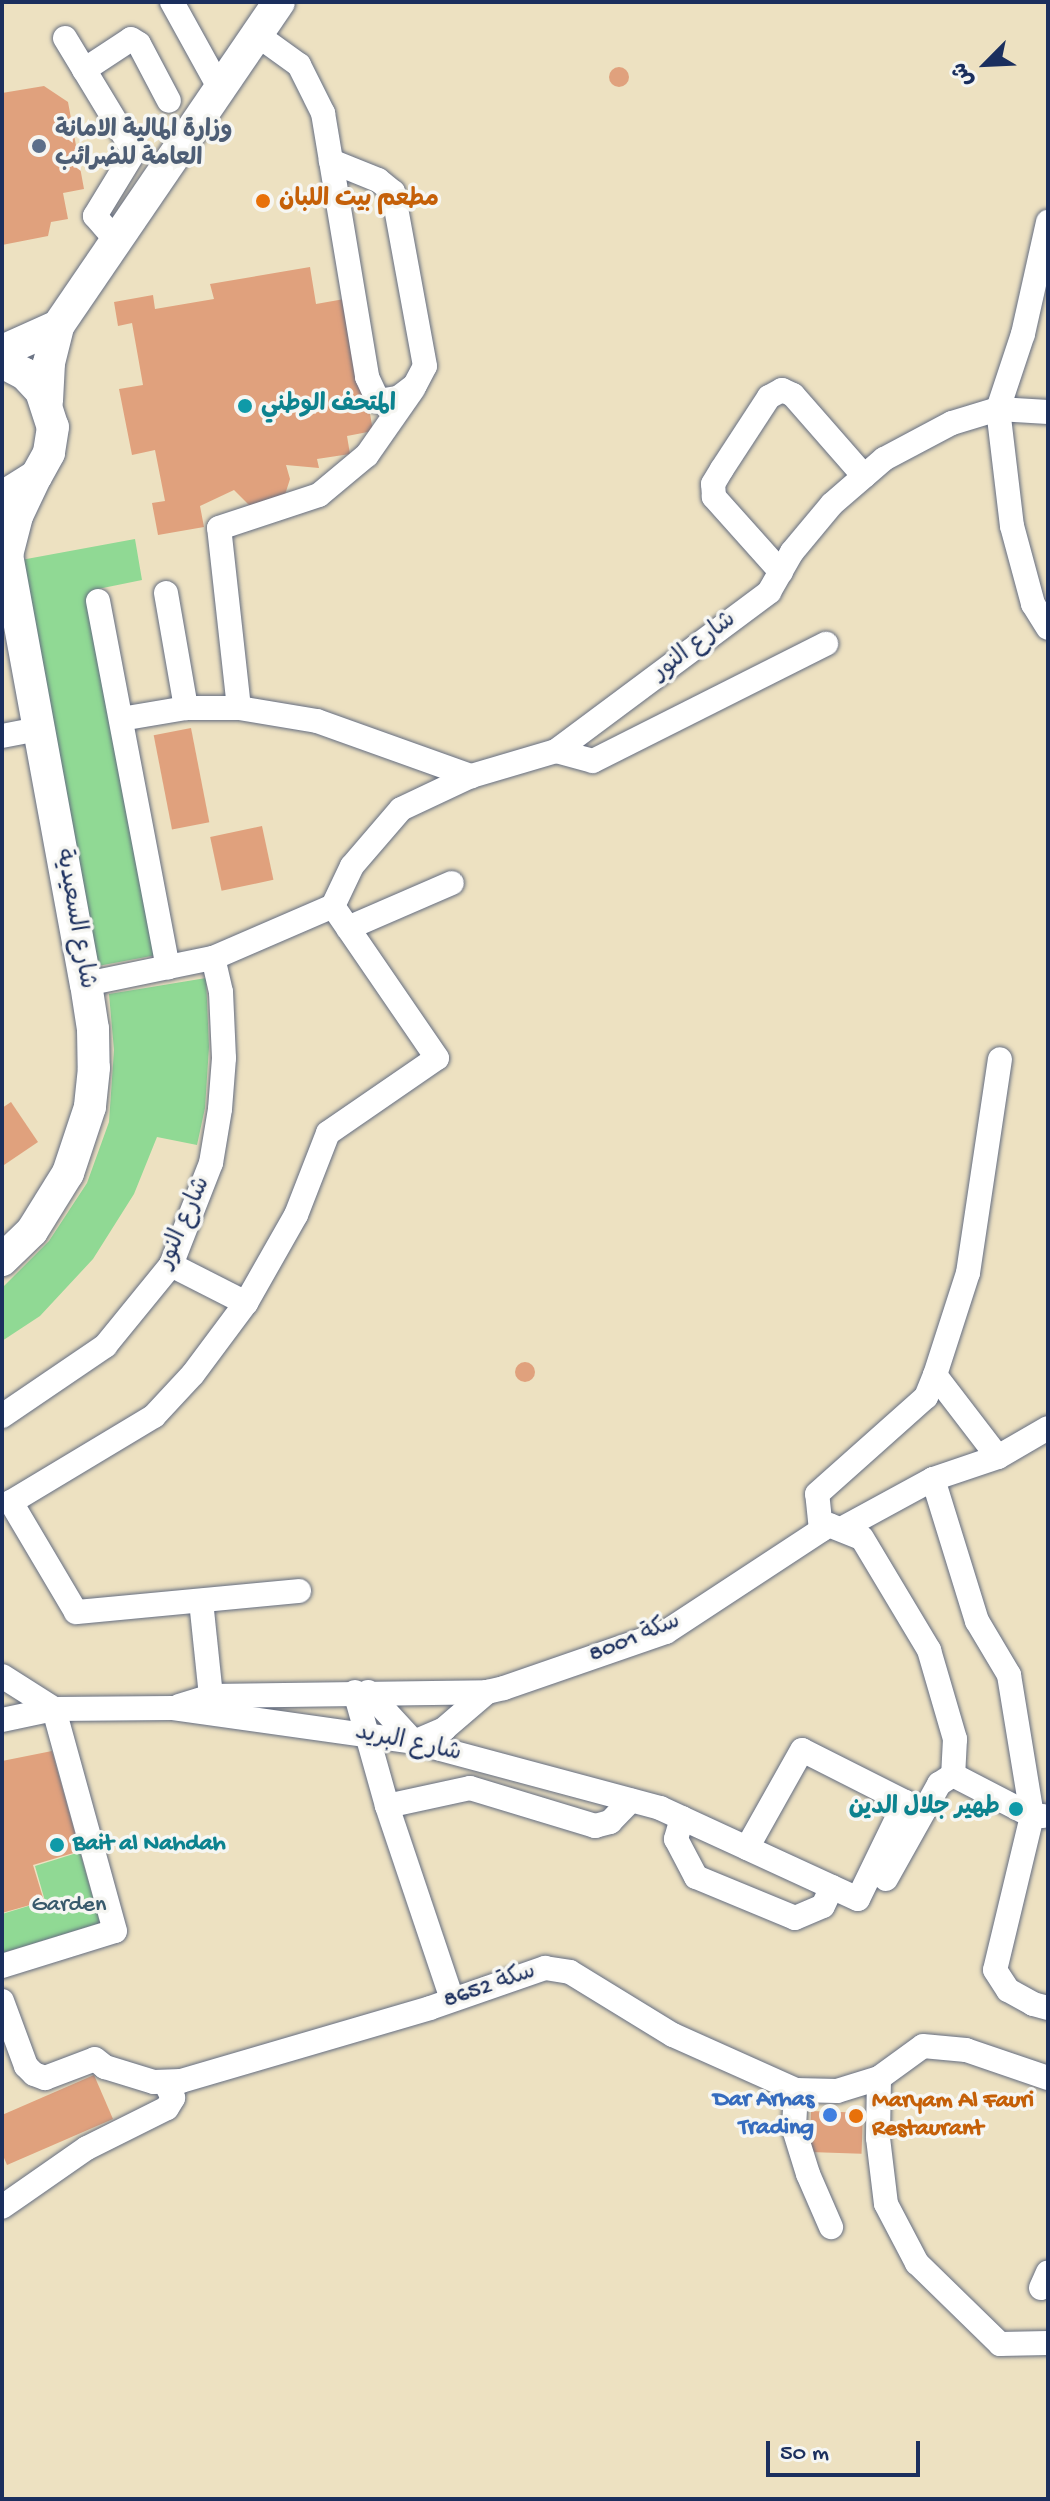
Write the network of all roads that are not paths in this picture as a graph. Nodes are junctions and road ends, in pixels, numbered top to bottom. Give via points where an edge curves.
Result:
1 (172, 2) edge
2 (279, 2) edge
3 (256, 34) junction
4 (65, 38) dead end
5 (84, 70) junction
6 (219, 87) junction
7 (169, 101) dead end
8 (331, 161) junction
9 (1047, 224) edge
10 (116, 240) junction
11 (58, 326) junction
12 (2, 351) edge
13 (2, 362) edge
14 (415, 385) junction
15 (47, 401) junction
16 (998, 409) junction
17 (1048, 412) edge
18 (36, 476) junction
19 (864, 476) junction
20 (2, 497) edge
21 (4, 551) edge
22 (781, 572) junction
23 (166, 593) dead end
24 (98, 601) dead end
25 (1048, 628) edge
26 (826, 644) dead end
27 (186, 708) junction
28 (239, 708) junction
29 (121, 719) junction
30 (39, 729) junction
31 (2, 736) edge
32 (556, 751) junction
33 (471, 776) junction
34 (452, 883) dead end
35 (333, 906) junction
36 (348, 928) junction
37 (213, 958) junction
38 (168, 967) junction
39 (86, 984) junction
40 (1000, 1059) dead end
41 (2, 1260) edge
42 (171, 1265) junction
43 (246, 1303) junction
44 (935, 1375) junction
45 (2, 1416) edge
46 (1048, 1428) edge
47 (998, 1457) junction
48 (933, 1479) junction
49 (832, 1529) junction
50 (299, 1591) dead end
51 (201, 1601) junction
52 (2, 1676) edge
53 (362, 1692) junction
54 (487, 1692) junction
55 (211, 1696) junction
56 (173, 1708) junction
57 (54, 1709) junction
58 (2, 1720) edge
59 (367, 1734) junction
60 (414, 1742) junction
61 (953, 1775) junction
62 (631, 1800) junction
63 (387, 1806) junction
64 (1040, 1816) edge
65 (682, 1818) junction
66 (747, 1848) junction
67 (886, 1879) dead end
68 (832, 1887) junction
69 (2, 1966) edge
70 (452, 1999) junction
71 (2, 2001) edge
72 (1048, 2008) edge
73 (879, 2078) junction
74 (1048, 2078) edge
75 (166, 2084) junction
76 (796, 2090) junction
77 (2, 2207) edge
78 (831, 2227) dead end
79 (1048, 2343) edge

1 - 6 street
2 - 3 main road
3 - 6 main road
3 - 8 street via 299,65 323,113
4 - 5 street
5 - 7 street via 131,39 139,44
5 - 10 street via 134,152 95,216
6 - 10 main road
8 - 14 street via 378,180 393,192 425,366
8 - 14 street via 367,377 378,401 398,398
9 - 16 street via 1023,334
10 - 11 main road
11 - 12 main road
11 - 15 main road
13 - 15 main road via 25,374
14 - 28 street via 367,455 319,495 219,528
15 - 18 main road, شارع السعيدية via 52,440
16 - 17 street
16 - 19 street, شارع النور via 952,423 884,459
16 - 25 street via 1012,526 1033,604
18 - 20 main road
18 - 21 main road, شارع السعيدية
19 - 22 street, شارع النور via 832,504
19 - 22 street via 793,395 782,390 769,397 713,484 714,497
21 - 30 main road, شارع السعيدية
22 - 32 street, شارع النور via 769,592
23 - 27 street
24 - 29 street
26 - 32 street via 593,761
27 - 28 street
27 - 29 street
28 - 33 street via 317,721
29 - 38 street
30 - 31 street
30 - 39 main road, شارع السعيدية
32 - 33 street, شارع النور
33 - 35 street, شارع النور via 401,809 352,866
34 - 36 street
35 - 36 street
35 - 37 street
36 - 43 street via 437,1058 328,1133 296,1215
37 - 38 street
37 - 42 street, شارع النور via 221,992 220,1109 211,1163
38 - 39 street
39 - 41 main road, شارع السعيدية via 94,1068 81,1142 53,1203
40 - 44 street via 968,1273
42 - 43 street
42 - 45 street, شارع النور via 105,1346
43 - 51 street via 154,1416 11,1502 76,1612
44 - 47 street
44 - 49 street via 926,1397 817,1494
46 - 47 street, سكة 8001
47 - 48 street, سكة 8001
48 - 49 street, سكة 8001
48 - 64 street via 977,1621 1009,1675
49 - 54 street, سكة 8001 via 666,1632
49 - 61 street via 862,1538 929,1650 955,1739
50 - 51 street
51 - 55 street
52 - 57 street
53 - 54 street, سكة 8001
53 - 55 street, سكة 8001
53 - 59 street
53 - 60 street
54 - 60 street via 444,1729
55 - 56 street, سكة 8001
56 - 57 street, شارع البريد
56 - 59 street, شارع البريد
57 - 58 street, شارع البريد
57 - 69 street via 115,1931
59 - 60 street, شارع البريد
59 - 63 street
60 - 62 street, شارع البريد
61 - 64 street
61 - 67 street via 939,1784
62 - 63 street via 610,1822 595,1826 470,1788
62 - 65 street, شارع البريد
63 - 70 street
64 - 72 street via 995,1970 1008,1990
65 - 66 street, شارع البريد
65 - 68 street via 676,1839 696,1877 795,1918 823,1906
66 - 68 street, شارع البريد
66 - 68 street, شارع البريد via 802,1750 905,1802 858,1899
70 - 75 street, سكة 8652
70 - 76 street, سكة 8652 via 545,1968 570,1972 673,2035
71 - 75 street via 26,2066 34,2074 45,2078 95,2059 105,2067
73 - 74 street, سكة 8652 via 923,2046 966,2050
73 - 76 street, سكة 8652 via 837,2091
73 - 79 street via 878,2138 886,2204 917,2263 1000,2344
75 - 77 street via 173,2098 167,2108 87,2148
76 - 78 street via 794,2129

